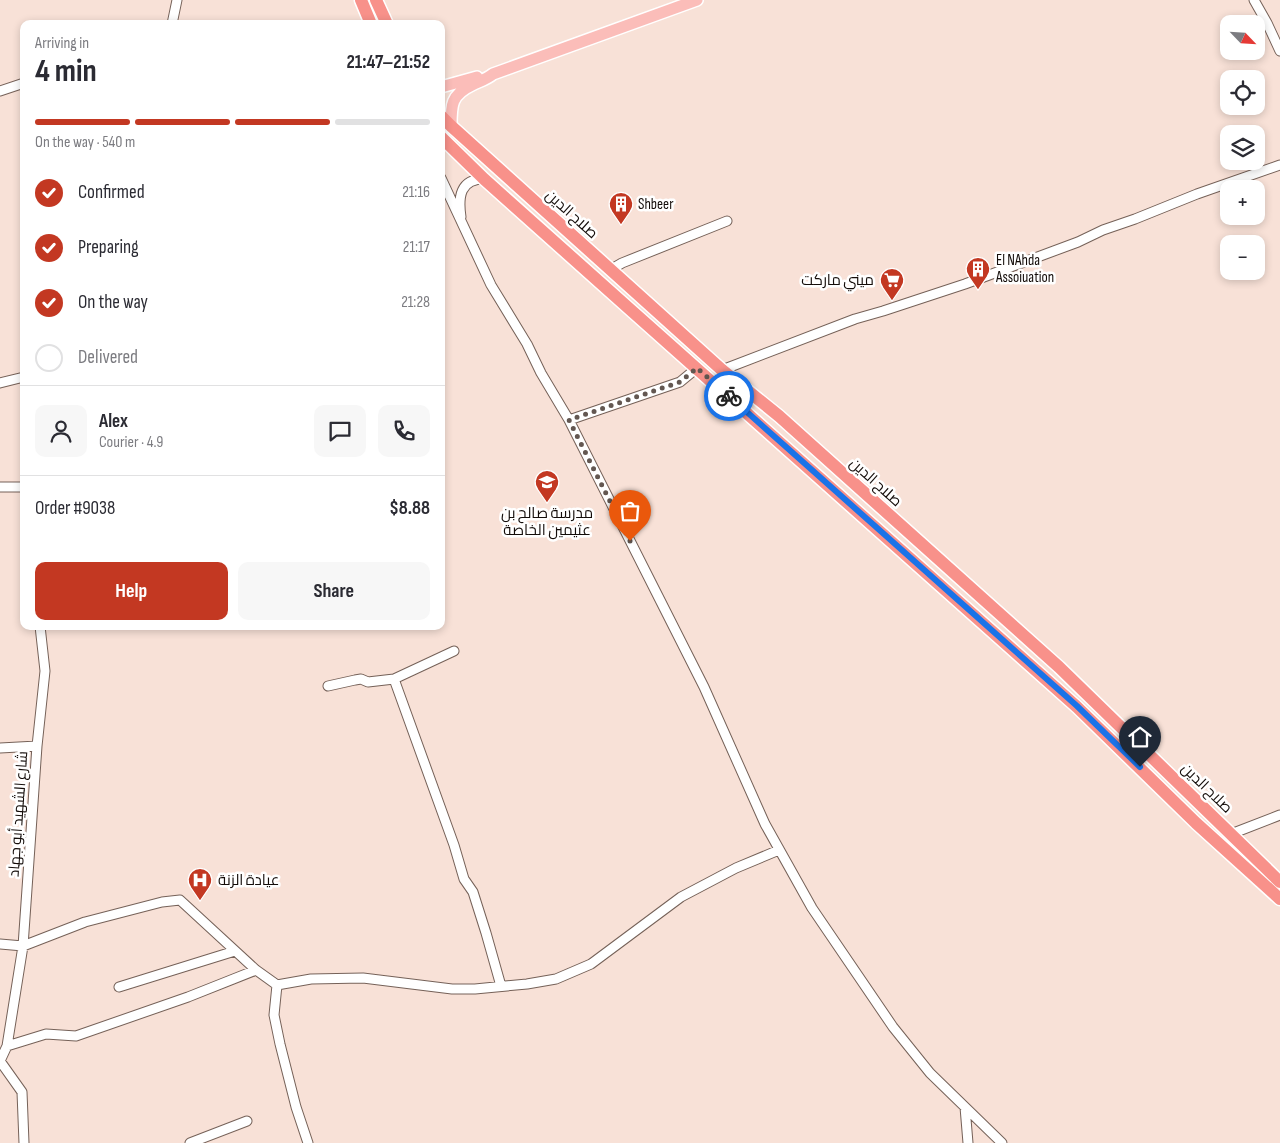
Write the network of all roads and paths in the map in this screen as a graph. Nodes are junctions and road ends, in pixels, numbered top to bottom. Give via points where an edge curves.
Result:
1 (176, 0) edge
2 (361, 0) edge
3 (376, 0) edge
4 (697, 0) edge
5 (1254, 0) edge
6 (173, 20) edge
7 (369, 20) edge
8 (385, 20) edge
9 (1280, 51) edge
10 (493, 74) junction
11 (20, 85) edge
12 (445, 86) edge
13 (0, 91) edge
14 (445, 120) edge
15 (451, 126) junction
16 (445, 141) edge
17 (1280, 166) edge
18 (484, 179) junction
19 (445, 187) edge
20 (727, 221) dead end
21 (463, 227) junction
22 (610, 270) junction
23 (697, 368) junction
24 (722, 370) junction
25 (20, 378) edge
26 (0, 383) edge
27 (569, 420) junction
28 (0, 487) edge
29 (20, 487) edge
30 (881, 508) junction
31 (868, 519) junction
32 (40, 630) edge
33 (454, 651) dead end
34 (1059, 667) junction
35 (394, 679) junction
36 (1046, 680) junction
37 (328, 686) dead end
38 (37, 746) junction
39 (0, 748) edge
40 (1280, 815) edge
41 (1231, 834) junction
42 (779, 850) junction
43 (1280, 882) edge
44 (1280, 900) edge
45 (0, 944) edge
46 (23, 946) junction
47 (235, 951) junction
48 (256, 970) junction
49 (277, 985) junction
50 (501, 986) junction
51 (119, 987) dead end
52 (7, 1046) junction
53 (0, 1061) edge
54 (966, 1107) junction
55 (247, 1121) dead end
56 (24, 1143) edge
57 (190, 1143) edge
58 (308, 1143) edge
59 (968, 1143) edge
60 (1002, 1143) edge

1 - 6 street
2 - 7 highway
3 - 8 highway
4 - 10 main road
5 - 9 street
10 - 12 main road
10 - 15 main road via 455,96
11 - 13 street
14 - 15 highway, صلاح الدين
15 - 22 highway, صلاح الدين
16 - 18 highway, صلاح الدين
17 - 24 street via 1197,194 983,278 855,319
18 - 21 street via 472,180 462,191
18 - 23 highway, صلاح الدين
19 - 21 street
20 - 22 street
21 - 27 street via 491,285
22 - 24 highway, صلاح الدين
23 - 27 street via 680,382
23 - 31 highway, صلاح الدين
24 - 30 highway, صلاح الدين via 779,416
25 - 26 street
27 - 42 street via 704,687
28 - 29 street
30 - 31 highway via 870,506
30 - 34 highway, صلاح الدين
31 - 36 highway, صلاح الدين
32 - 38 street, شارع الشهيد أبو جهاد via 45,671
33 - 35 street
34 - 36 highway via 1060,672
34 - 41 highway, صلاح الدين
35 - 37 street via 355,680
35 - 50 street via 464,879 475,900
36 - 44 highway, صلاح الدين
38 - 39 street
38 - 46 street, شارع الشهيد أبو جهاد
40 - 41 street
41 - 43 highway, صلاح الدين
42 - 50 street via 681,897 591,964 556,979
42 - 54 street via 812,908 893,1027 930,1073
45 - 46 street
46 - 47 street via 85,922 180,900
46 - 52 street, شارع الشهيد أبو جهاد
47 - 48 street
47 - 51 street
48 - 49 street
48 - 52 street via 76,1036 46,1034
49 - 50 street via 311,979 363,978 452,989
49 - 58 street via 274,1015
52 - 53 street, شارع الشهيد أبو جهاد
53 - 56 street via 22,1092
54 - 59 street
54 - 60 street
55 - 57 street

